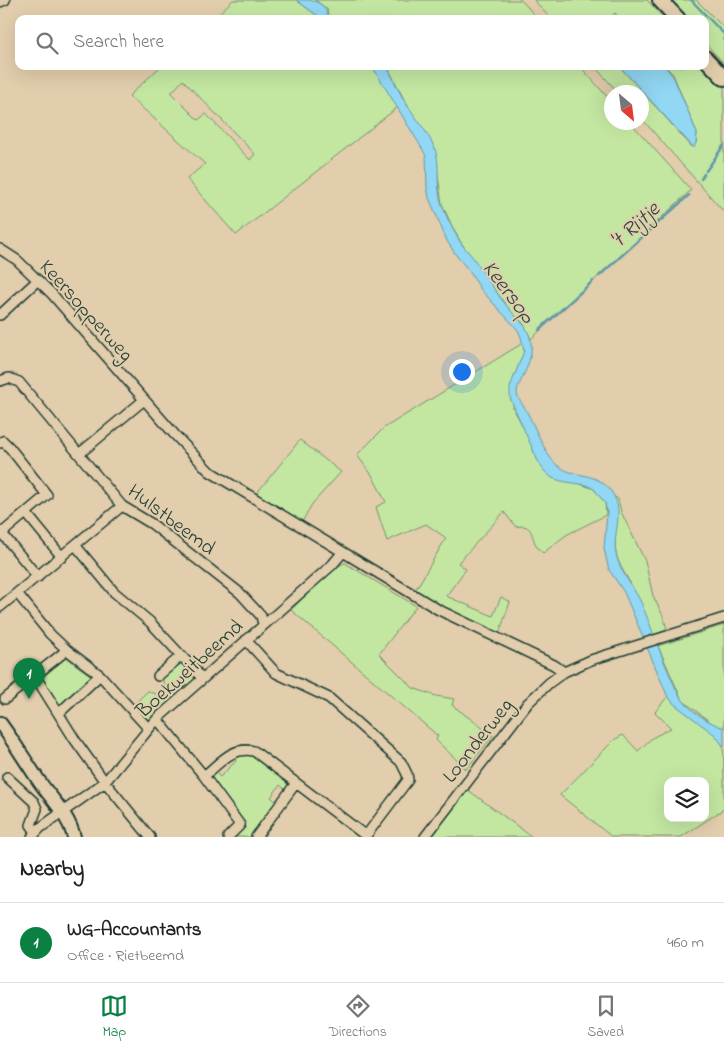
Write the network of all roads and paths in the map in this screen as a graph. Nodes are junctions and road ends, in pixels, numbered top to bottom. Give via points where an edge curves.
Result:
1 (5, 0) edge
2 (650, 0) edge
3 (660, 0) edge
4 (0, 2) edge
5 (664, 15) edge
6 (674, 15) edge
7 (709, 51) edge
8 (709, 62) edge
9 (724, 67) edge
10 (724, 78) edge
11 (0, 249) edge
12 (38, 280) junction
13 (2, 310) edge
14 (0, 381) edge
15 (144, 400) junction
16 (0, 443) edge
17 (79, 454) junction
18 (122, 506) junction
19 (26, 513) junction
20 (1, 532) edge
21 (76, 546) junction
22 (343, 552) junction
23 (62, 557) junction
24 (38, 577) junction
25 (18, 593) junction
26 (0, 607) edge
27 (724, 618) edge
28 (263, 624) junction
29 (246, 640) junction
30 (67, 650) junction
31 (181, 656) junction
32 (564, 672) junction
33 (100, 675) junction
34 (34, 676) junction
35 (158, 676) dead end
36 (202, 678) junction
37 (5, 700) dead end
38 (59, 713) junction
39 (157, 719) junction
40 (0, 723) edge
41 (148, 728) junction
42 (204, 776) junction
43 (7, 777) dead end
44 (105, 782) junction
45 (296, 783) junction
46 (60, 813) junction
47 (34, 835) edge
48 (74, 837) edge
49 (150, 837) edge
50 (228, 837) edge
51 (256, 837) edge
52 (366, 837) edge
53 (425, 837) edge

1 - 4 street
2 - 5 main road
3 - 6 main road
7 - 9 main road
8 - 10 main road
11 - 12 street, Keersopperweg
12 - 13 street
12 - 15 street, Keersopperweg
14 - 17 street, Hulstbeemd via 9,378 19,382
15 - 17 street
15 - 22 street via 209,471
16 - 19 street via 3,441 10,448 47,496
17 - 18 street, Hulstbeemd
18 - 21 street
18 - 28 street, Hulstbeemd via 152,524 240,593 261,616
19 - 20 street
19 - 23 street
20 - 24 street
21 - 23 street
21 - 31 street via 114,592 150,622
22 - 28 street, Boekweitbeemd
22 - 32 street via 439,610
23 - 24 street
24 - 25 street
25 - 26 street
25 - 30 street
27 - 32 street via 640,643
28 - 29 street, Boekweitbeemd
29 - 36 street, Boekweitbeemd
29 - 52 street via 276,673 329,698 401,762 408,780
30 - 33 street
30 - 34 street
31 - 35 street
31 - 36 street
32 - 53 street, Loonderweg via 528,703
33 - 38 street
33 - 41 street
34 - 37 street
34 - 38 street
36 - 39 street, Boekweitbeemd
38 - 44 street
39 - 41 street, Boekweitbeemd
39 - 42 street
40 - 46 street via 41,783 48,802
41 - 44 street, Boekweitbeemd
42 - 45 street via 234,751 244,749 254,751
42 - 50 street via 240,825
43 - 47 street via 34,802 37,809 31,825
44 - 46 street, Boekweitbeemd
44 - 49 street
45 - 51 street
45 - 52 street
46 - 47 street, Boekweitbeemd
46 - 48 street

